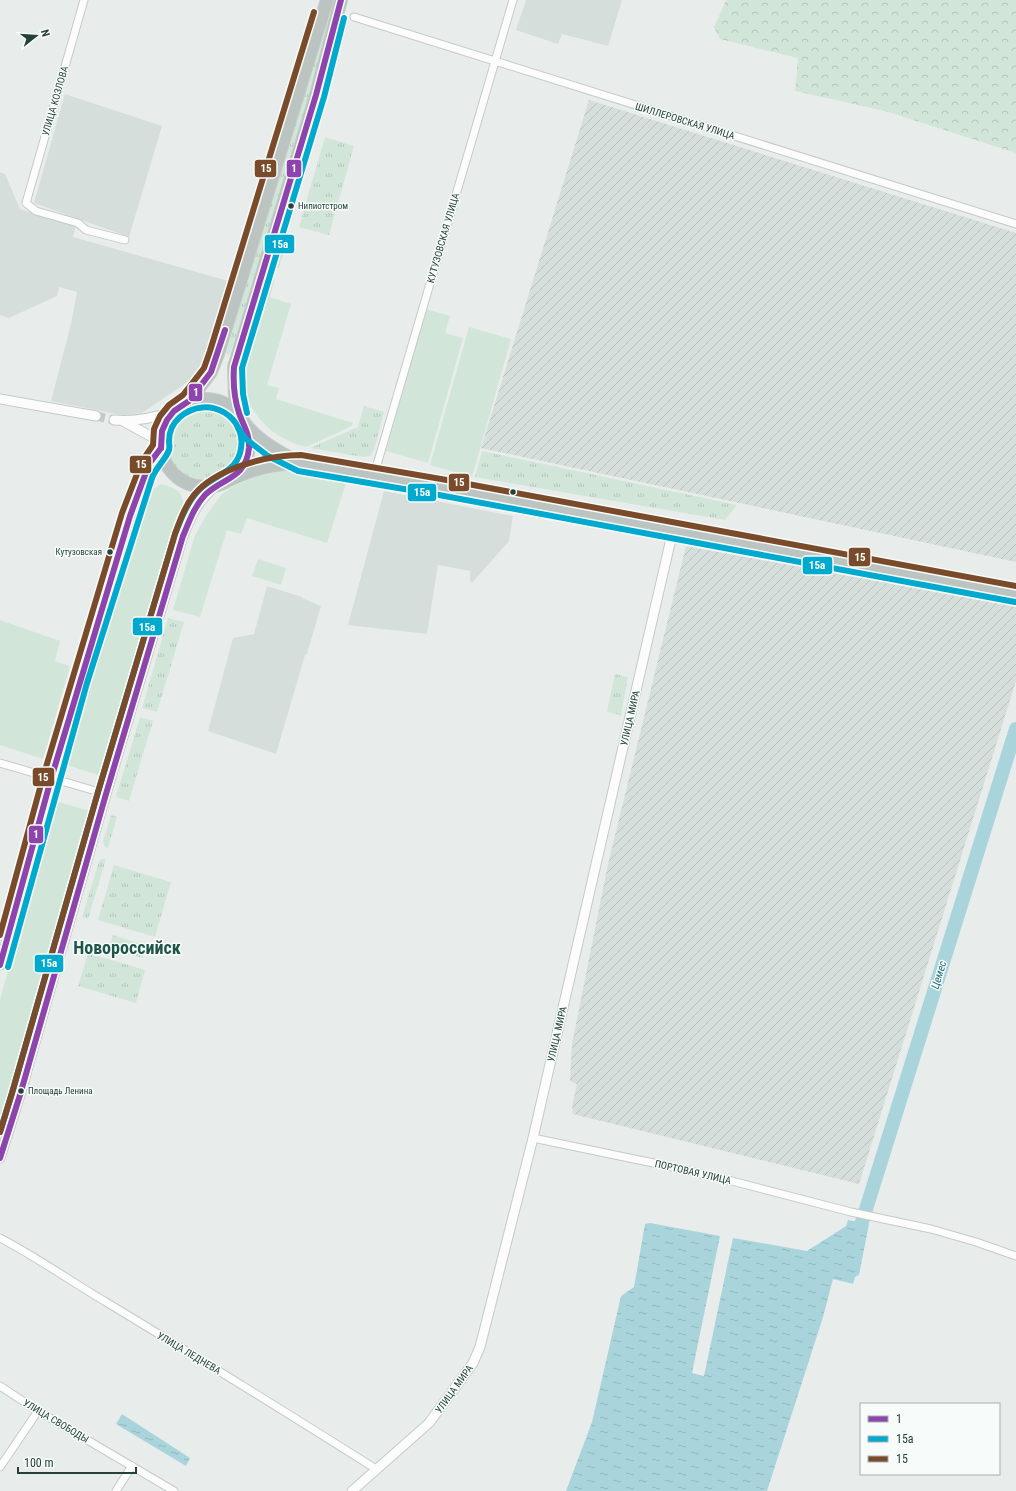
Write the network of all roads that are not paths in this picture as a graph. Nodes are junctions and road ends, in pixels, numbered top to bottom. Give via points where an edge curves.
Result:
1 (84, 0) edge
2 (327, 0) edge
3 (340, 0) edge
4 (513, 0) edge
5 (354, 17) dead end
6 (495, 62) junction
7 (1016, 224) edge
8 (125, 240) dead end
9 (0, 400) edge
10 (189, 401) junction
11 (174, 411) junction
12 (96, 416) tunnel mouth
13 (242, 419) junction
14 (161, 445) junction
15 (300, 463) junction
16 (374, 475) junction
17 (229, 480) junction
18 (217, 486) junction
19 (673, 530) junction
20 (1016, 594) edge
21 (0, 763) edge
22 (51, 779) junction
23 (106, 794) junction
24 (0, 965) edge
25 (533, 1138) junction
26 (0, 1158) edge
27 (0, 1238) edge
28 (1016, 1256) edge
29 (0, 1386) edge
30 (38, 1411) junction
31 (132, 1466) junction
32 (0, 1467) edge
33 (376, 1469) junction
34 (116, 1491) edge
35 (174, 1491) edge
36 (352, 1491) edge

1 - 8 street, УЛИЦА КОЗЛОВА via 26,203 36,211 78,223 86,230
2 - 10 highway via 218,354 211,372
3 - 13 highway via 317,92 234,367 235,395
4 - 6 street, КУТУЗОВСКАЯ УЛИЦА
5 - 6 street, ШИЛЛЕРОВСКАЯ УЛИЦА
6 - 7 street, ШИЛЛЕРОВСКАЯ УЛИЦА
6 - 16 street, КУТУЗОВСКАЯ УЛИЦА
9 - 12 street
10 - 11 highway
10 - 13 highway via 216,400 233,408
11 - 14 highway via 162,431
11 - 14 street via 154,418 118,420
13 - 15 highway via 252,433 273,450
13 - 17 highway via 249,441 246,459
14 - 18 highway via 169,468 180,479 195,486
14 - 22 street via 149,464 130,516
15 - 16 highway
15 - 17 highway via 260,467
16 - 19 highway
17 - 18 highway
18 - 23 street via 200,501 183,536
19 - 20 highway
19 - 25 street, УЛИЦА МИРА
21 - 22 street
22 - 23 street
22 - 24 street
23 - 26 street
25 - 28 street, ПОРТОВАЯ УЛИЦА via 717,1178 851,1212 931,1229
25 - 33 street, УЛИЦА МИРА via 480,1347 473,1362 430,1422
27 - 33 street, УЛИЦА ЛЕДНЕВА via 27,1252
29 - 30 street, УЛИЦА СВОБОДЫ
30 - 31 street, УЛИЦА СВОБОДЫ
30 - 32 street
31 - 34 street
31 - 35 street, УЛИЦА СВОБОДЫ
33 - 36 street, УЛИЦА МИРА

